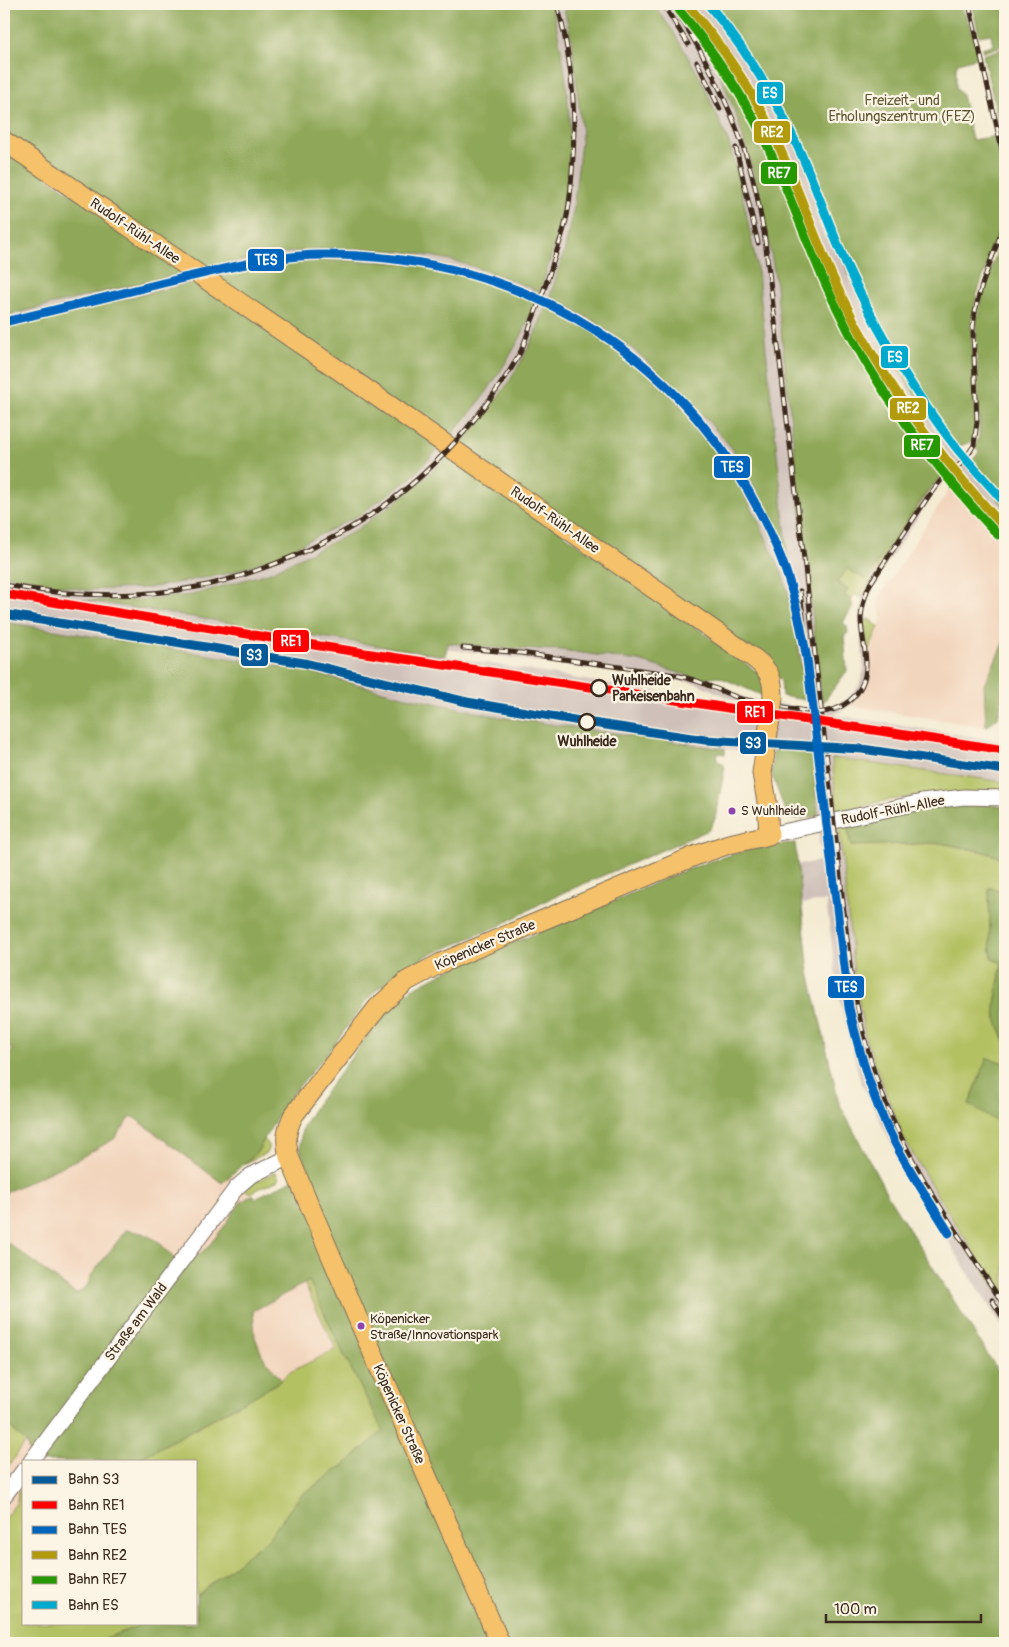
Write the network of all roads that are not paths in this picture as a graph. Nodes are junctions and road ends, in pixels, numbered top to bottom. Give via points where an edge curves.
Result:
1 (4, 141) edge
2 (1005, 798) edge
3 (769, 835) junction
4 (289, 1157) junction
5 (32, 1460) edge
6 (22, 1473) edge
7 (4, 1496) edge
8 (500, 1643) edge

1 - 3 main road, Rudolf-Rühl-Allee, bridge via 763,665 773,684 774,698 762,773
2 - 3 street, Rudolf-Rühl-Allee via 964,797 922,802
3 - 4 main road, Köpenicker Straße via 697,855 441,963 407,981 378,1007 294,1116 285,1143
4 - 5 street, Straße am Wald via 241,1183
4 - 8 main road, Köpenicker Straße
6 - 7 street

